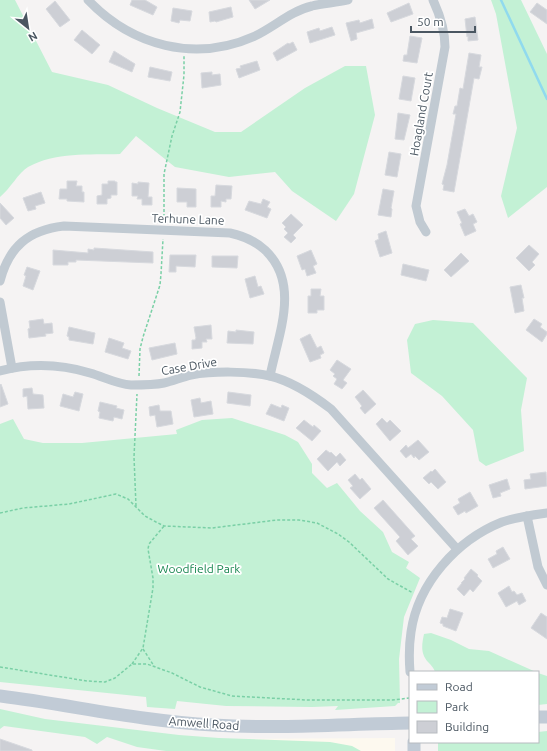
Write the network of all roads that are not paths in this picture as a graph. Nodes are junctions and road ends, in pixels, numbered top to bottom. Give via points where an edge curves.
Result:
1 (88, 0) edge
2 (348, 0) edge
3 (433, 0) edge
4 (310, 3) edge
5 (426, 232) dead end
6 (0, 281) edge
7 (0, 302) edge
8 (12, 368) junction
9 (0, 371) edge
10 (270, 376) junction
11 (547, 513) edge
12 (527, 516) junction
13 (457, 549) junction
14 (547, 585) edge
15 (410, 671) edge
16 (0, 696) edge
17 (409, 723) edge

1 - 4 street via 110,21 132,34 152,42 185,48 220,47 255,36
2 - 4 street
3 - 5 street, Hoagland Court via 442,22 445,47 416,206 420,222
6 - 10 street, Terhune Lane via 8,259 16,248 37,232 50,228 64,226 241,235 256,243 271,256 283,278 286,292 285,310
7 - 8 street
8 - 9 street, Case Drive
8 - 10 street, Case Drive via 59,366 138,385 164,383 191,375 213,373
10 - 13 street, Case Drive via 300,388 331,409
11 - 12 street
12 - 13 street via 489,528
12 - 14 street via 538,567
13 - 15 street via 443,564 422,597 411,633
16 - 17 main road, Amwell Road via 152,719 212,725 271,727

